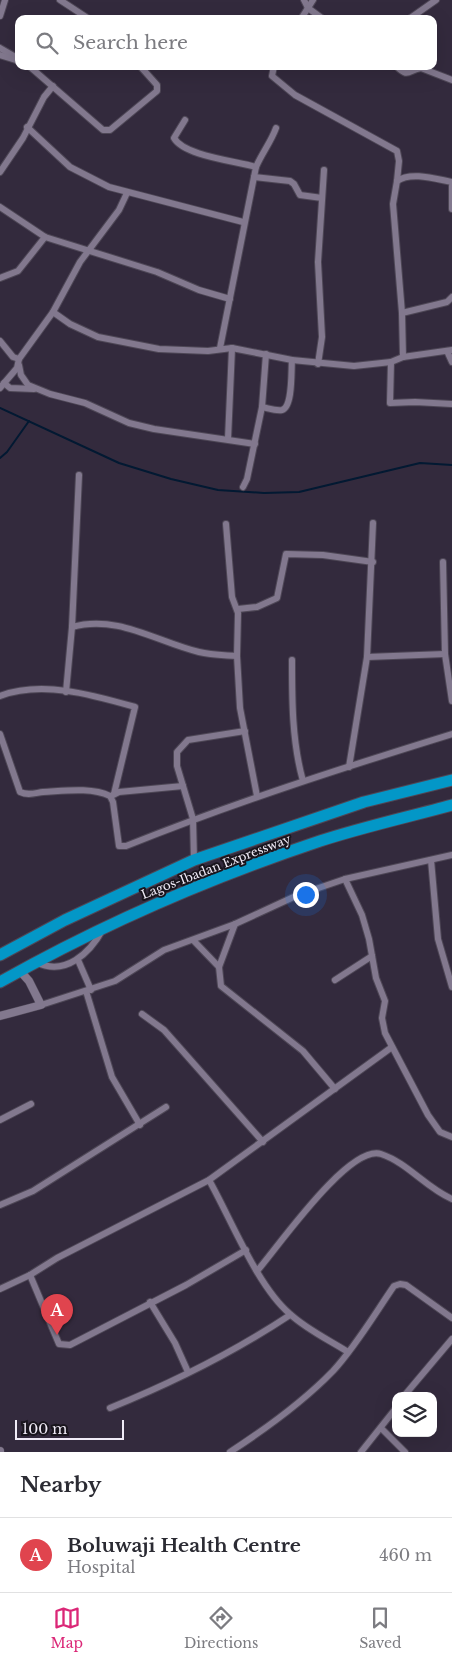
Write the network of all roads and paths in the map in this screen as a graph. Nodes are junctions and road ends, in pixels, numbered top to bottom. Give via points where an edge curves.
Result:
1 (5, 0) edge
2 (60, 0) edge
3 (304, 0) edge
4 (313, 0) edge
5 (436, 0) edge
6 (308, 8) junction
7 (83, 15) edge
8 (304, 15) edge
9 (318, 15) edge
10 (415, 15) edge
11 (0, 16) edge
12 (0, 48) edge
13 (0, 55) edge
14 (15, 57) edge
15 (15, 59) edge
16 (34, 70) edge
17 (144, 70) edge
18 (273, 70) edge
19 (401, 70) edge
20 (418, 70) edge
21 (426, 70) edge
22 (452, 80) edge
23 (53, 86) junction
24 (185, 120) dead end
25 (27, 127) junction
26 (276, 128) dead end
27 (256, 167) junction
28 (324, 170) dead end
29 (0, 172) edge
30 (254, 177) junction
31 (397, 181) junction
32 (452, 182) edge
33 (452, 186) edge
34 (127, 192) junction
35 (322, 198) junction
36 (0, 207) edge
37 (452, 209) edge
38 (243, 222) junction
39 (45, 237) junction
40 (88, 252) junction
41 (0, 278) edge
42 (452, 297) edge
43 (230, 299) junction
44 (54, 312) junction
45 (402, 313) junction
46 (0, 341) edge
47 (220, 348) junction
48 (232, 348) junction
49 (450, 351) edge
50 (266, 354) junction
51 (403, 357) junction
52 (292, 360) junction
53 (19, 362) junction
54 (391, 362) junction
55 (452, 362) edge
56 (318, 364) junction
57 (2, 386) edge
58 (36, 389) junction
59 (452, 403) edge
60 (262, 408) junction
61 (228, 439) junction
62 (255, 444) junction
63 (78, 475) dead end
64 (243, 487) dead end
65 (373, 523) dead end
66 (226, 524) dead end
67 (373, 562) junction
68 (443, 562) dead end
69 (238, 608) junction
70 (72, 627) junction
71 (445, 654) junction
72 (237, 656) junction
73 (367, 658) junction
74 (292, 660) dead end
75 (66, 692) junction
76 (0, 696) edge
77 (452, 701) edge
78 (244, 732) junction
79 (0, 734) edge
80 (452, 734) edge
81 (349, 767) junction
82 (452, 780) edge
83 (303, 781) junction
84 (183, 786) junction
85 (112, 795) junction
86 (258, 796) junction
87 (452, 805) edge
88 (192, 819) junction
89 (452, 855) edge
90 (194, 860) junction
91 (431, 860) junction
92 (345, 879) junction
93 (234, 924) junction
94 (105, 928) junction
95 (194, 941) junction
96 (0, 954) edge
97 (372, 956) junction
98 (78, 960) junction
99 (36, 962) junction
100 (219, 967) junction
101 (20, 971) junction
102 (335, 980) dead end
103 (0, 982) edge
104 (452, 987) edge
105 (89, 991) junction
106 (41, 1005) junction
107 (142, 1014) dead end
108 (0, 1016) edge
109 (392, 1047) junction
110 (335, 1089) junction
111 (31, 1104) dead end
112 (166, 1107) dead end
113 (0, 1120) edge
114 (140, 1125) junction
115 (452, 1137) edge
116 (263, 1142) junction
117 (209, 1180) junction
118 (452, 1199) edge
119 (0, 1205) edge
120 (246, 1250) junction
121 (257, 1271) junction
122 (30, 1275) junction
123 (0, 1289) edge
124 (150, 1302) junction
125 (290, 1314) junction
126 (452, 1318) edge
127 (452, 1339) edge
128 (348, 1352) junction
129 (188, 1372) junction
130 (407, 1392) edge
131 (110, 1408) dead end
132 (392, 1413) edge
133 (381, 1428) junction
134 (230, 1452) edge
135 (361, 1452) edge
136 (405, 1452) edge

1 - 11 street
2 - 7 street
3 - 6 street
4 - 6 street
5 - 10 street
6 - 8 street
6 - 9 street
12 - 14 street
13 - 15 street
16 - 23 street
17 - 23 street via 157,85 157,91 110,130 103,130
18 - 31 street via 272,76 295,94 397,151
19 - 20 street via 411,74
21 - 22 street
23 - 25 street
24 - 27 street via 174,138 181,145 213,158
25 - 29 street
25 - 34 street via 70,167 109,187
26 - 27 street
27 - 30 street
28 - 35 street
30 - 35 street via 290,181 300,196
30 - 38 street
31 - 32 street via 403,177 419,177
31 - 45 street via 393,204
33 - 37 street
34 - 38 street
34 - 40 street via 120,210
35 - 56 street via 318,262 322,337
36 - 39 street
38 - 43 street
39 - 40 street
39 - 41 street via 18,271
40 - 43 street via 157,272
40 - 44 street
42 - 45 street via 447,302
43 - 47 street
44 - 47 street via 70,324 98,337 132,345 208,352
44 - 53 street
45 - 51 street
46 - 53 street
47 - 48 street
48 - 50 street
48 - 61 street
49 - 51 street
49 - 55 street
50 - 52 street
50 - 60 street
51 - 54 street
52 - 56 street
52 - 60 street via 290,402 286,408
53 - 57 street
53 - 58 street via 21,375 28,385
54 - 56 street via 354,366
54 - 59 street via 390,403
57 - 58 street
58 - 61 street via 85,403 139,426
60 - 62 street
61 - 62 street
62 - 64 street
63 - 70 street
65 - 67 street
66 - 69 street via 232,597
67 - 69 street via 286,554 277,598 257,608
67 - 73 street
68 - 71 street
69 - 72 street
70 - 72 street via 86,623 108,624 151,634 200,653
70 - 75 street
71 - 73 street
71 - 77 street
72 - 78 street
73 - 81 street
74 - 83 street via 292,705
75 - 76 street via 16,690
75 - 85 street via 135,707
78 - 84 street via 188,740 177,752
78 - 86 street
79 - 85 street via 20,792 26,795 60,791
80 - 81 street
81 - 83 street
82 - 90 highway, Lagos-Ibadan Expressway via 364,802
83 - 86 street
84 - 85 street
84 - 88 street
85 - 88 street via 119,846
86 - 88 street
87 - 94 highway, Lagos-Ibadan Expressway via 320,841 182,893
88 - 90 street
89 - 91 street
90 - 96 highway, Lagos-Ibadan Expressway
91 - 92 street
91 - 104 street via 438,939
92 - 93 street via 298,894
92 - 97 street via 362,915
93 - 95 street
93 - 100 street
94 - 98 street
94 - 99 highway, Lagos-Ibadan Expressway
95 - 100 street
95 - 105 street via 164,950 115,981
97 - 102 street
97 - 109 street via 376,978 386,1001 382,1018
98 - 99 street via 57,967 45,967
98 - 105 street
99 - 101 highway, Lagos-Ibadan Expressway
100 - 110 street via 221,986 303,1051
101 - 103 highway, Lagos-Ibadan Expressway
101 - 106 street
105 - 106 street
105 - 114 street via 112,1077
106 - 108 street
107 - 116 street via 164,1030
109 - 110 street
109 - 115 street via 440,1132
110 - 116 street
111 - 113 street
112 - 114 street
114 - 119 street via 34,1191
116 - 117 street
117 - 120 street
117 - 122 street
118 - 121 street via 399,1162 369,1153 347,1167 322,1193
120 - 121 street
120 - 124 street
121 - 125 street
122 - 123 street
122 - 124 street via 59,1344 63,1345 74,1344
124 - 129 street
125 - 128 street
125 - 129 street via 267,1330
126 - 128 street via 400,1284 394,1286
127 - 130 street
128 - 134 street via 296,1405
129 - 131 street
132 - 133 street
133 - 135 street
133 - 136 street

